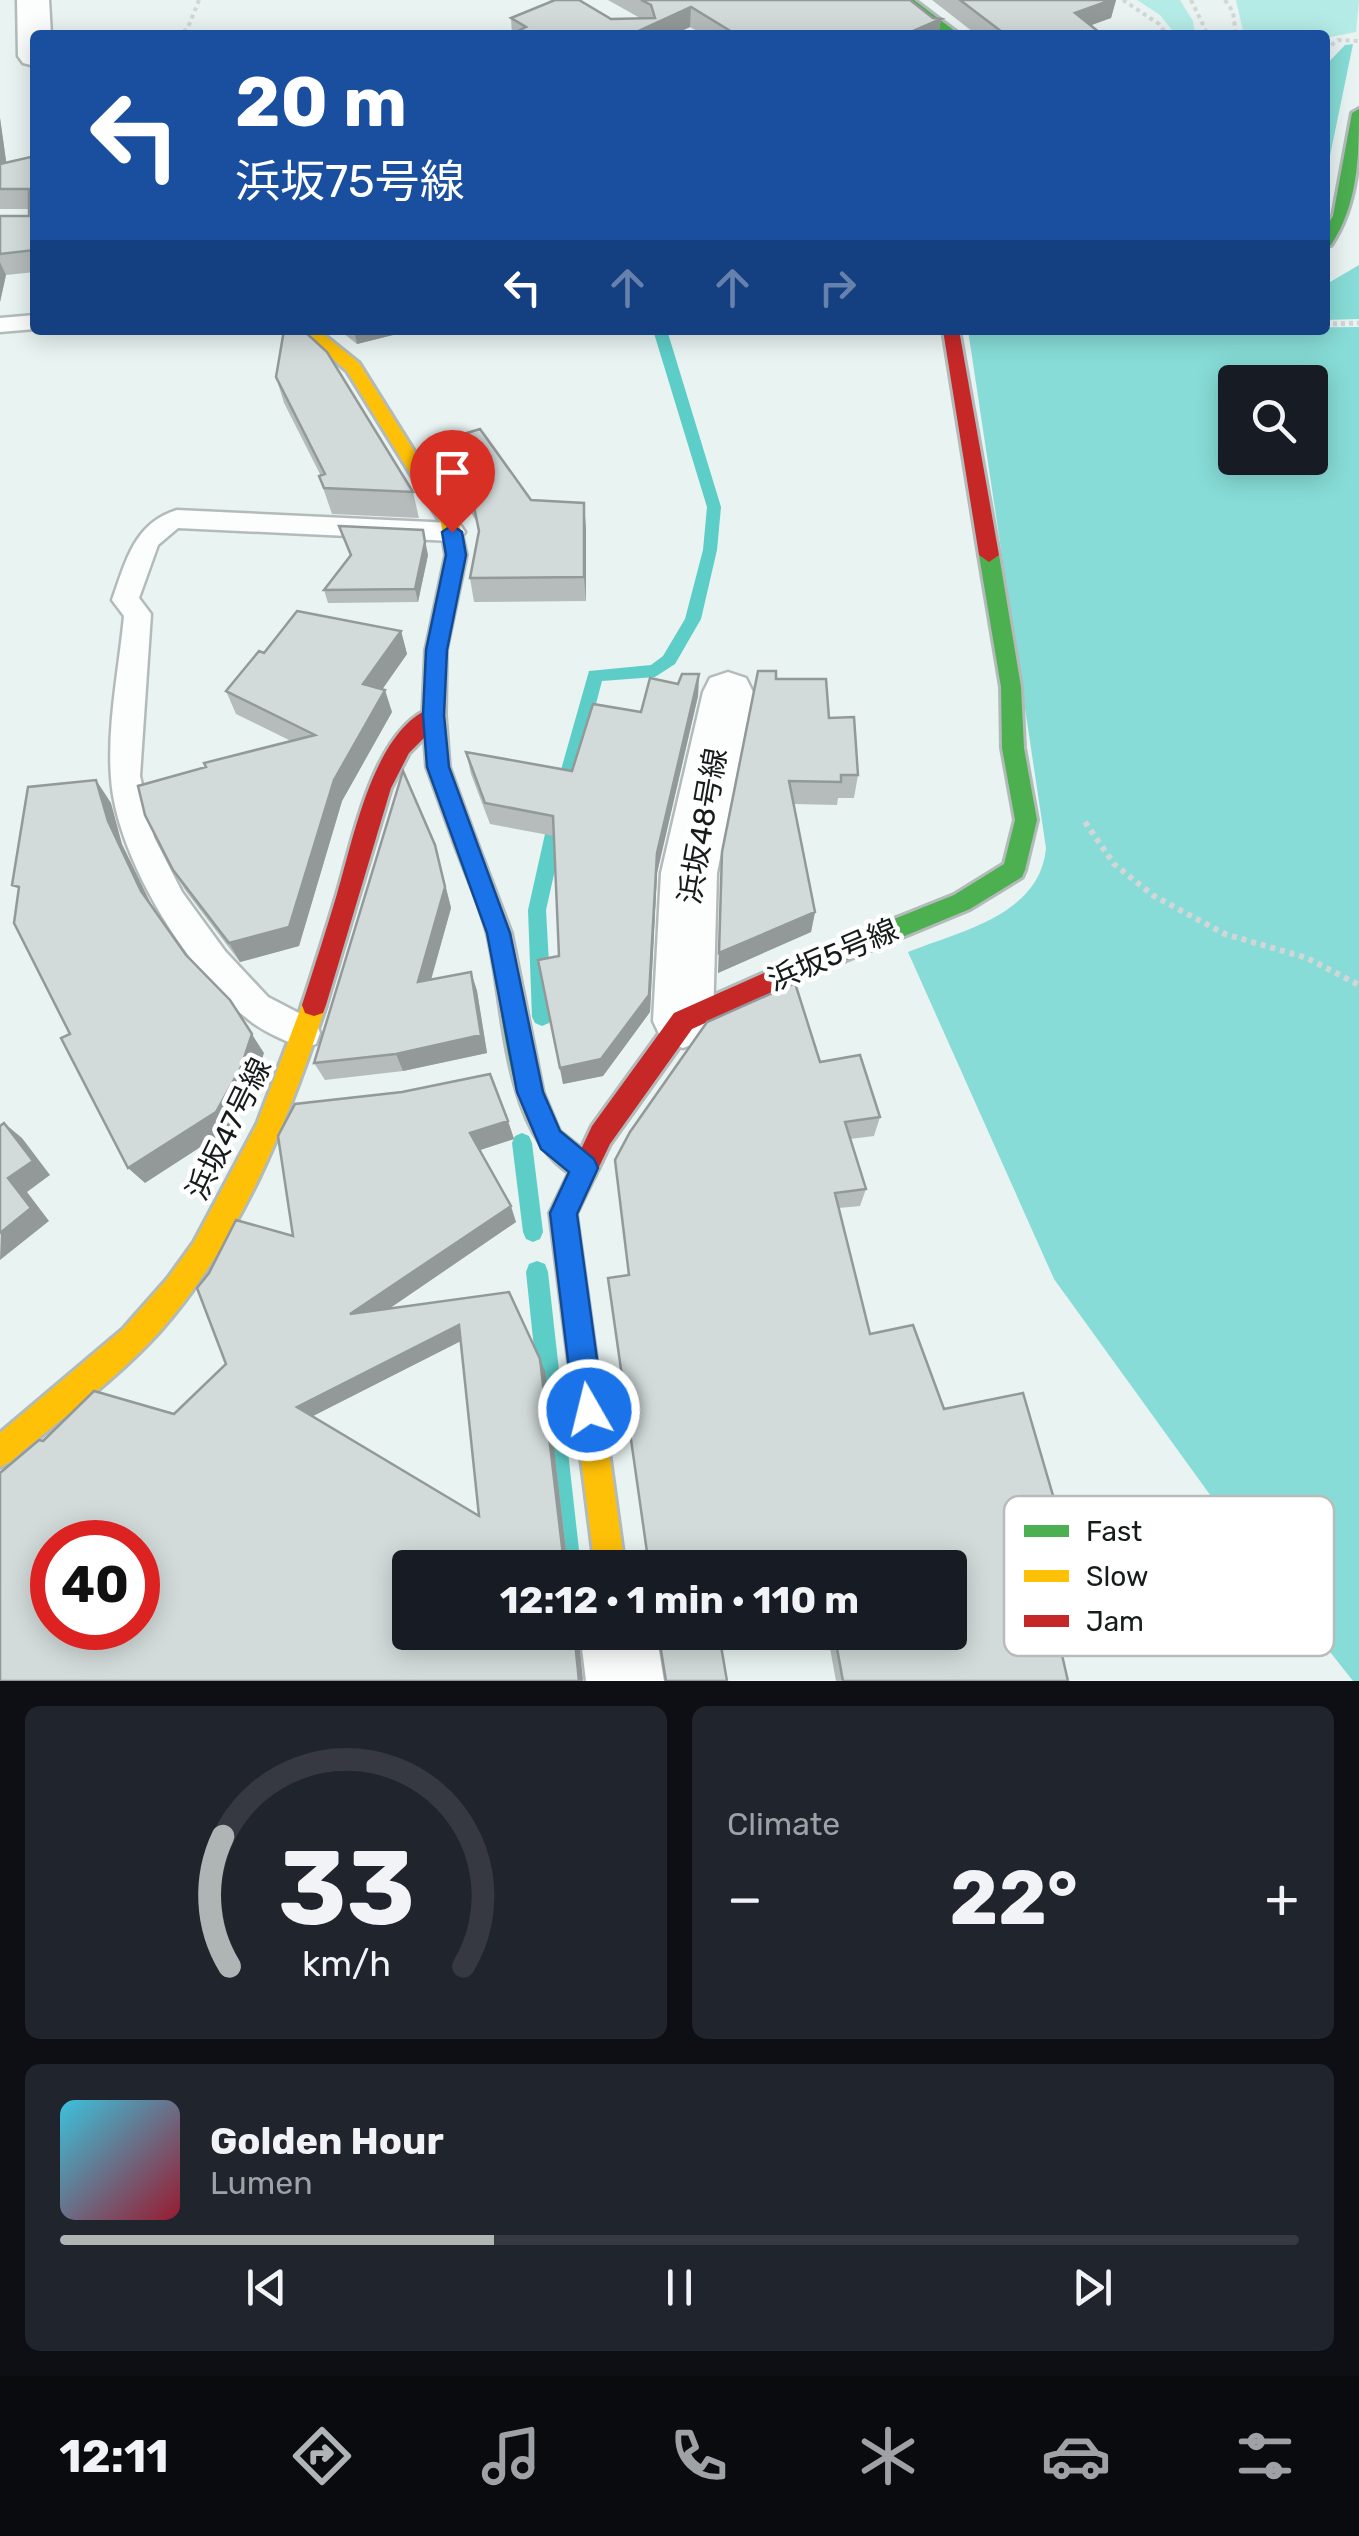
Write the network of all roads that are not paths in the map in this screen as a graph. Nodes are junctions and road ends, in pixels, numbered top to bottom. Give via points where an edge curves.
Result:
1 (32, 0) edge
2 (906, 0) edge
3 (34, 30) edge
4 (946, 30) edge
5 (1359, 113) edge
6 (1330, 234) edge
7 (30, 322) edge
8 (0, 325) edge
9 (314, 335) edge
10 (952, 335) edge
11 (452, 532) junction
12 (728, 692) dead end
13 (434, 715) junction
14 (683, 1021) junction
15 (304, 1033) junction
16 (526, 1065) junction
17 (490, 1075) edge
18 (315, 1102) edge
19 (280, 1105) junction
20 (584, 1168) junction
21 (0, 1452) edge
22 (608, 1550) edge
23 (621, 1650) edge
24 (625, 1681) edge

1 - 3 street
2 - 4 street
5 - 6 street via 1341,216
7 - 8 lane
9 - 11 street via 353,367
10 - 14 street, 浜坂5号線 via 1011,687 1012,748 1026,820 1014,870 962,902
11 - 13 street via 456,555 436,650
11 - 15 lane via 162,522 125,600 138,614 124,779 136,829 164,888 213,959 259,1010
12 - 14 street, 浜坂48号線 via 689,873
13 - 15 street, 浜坂47号線 via 414,728 372,804
13 - 16 street via 438,767 498,933
14 - 20 street
15 - 19 street, 浜坂47号線
16 - 17 lane
16 - 20 street via 550,1140
18 - 19 lane
19 - 21 street, 浜坂47号線 via 198,1262 148,1324
20 - 22 street via 563,1213
23 - 24 street

